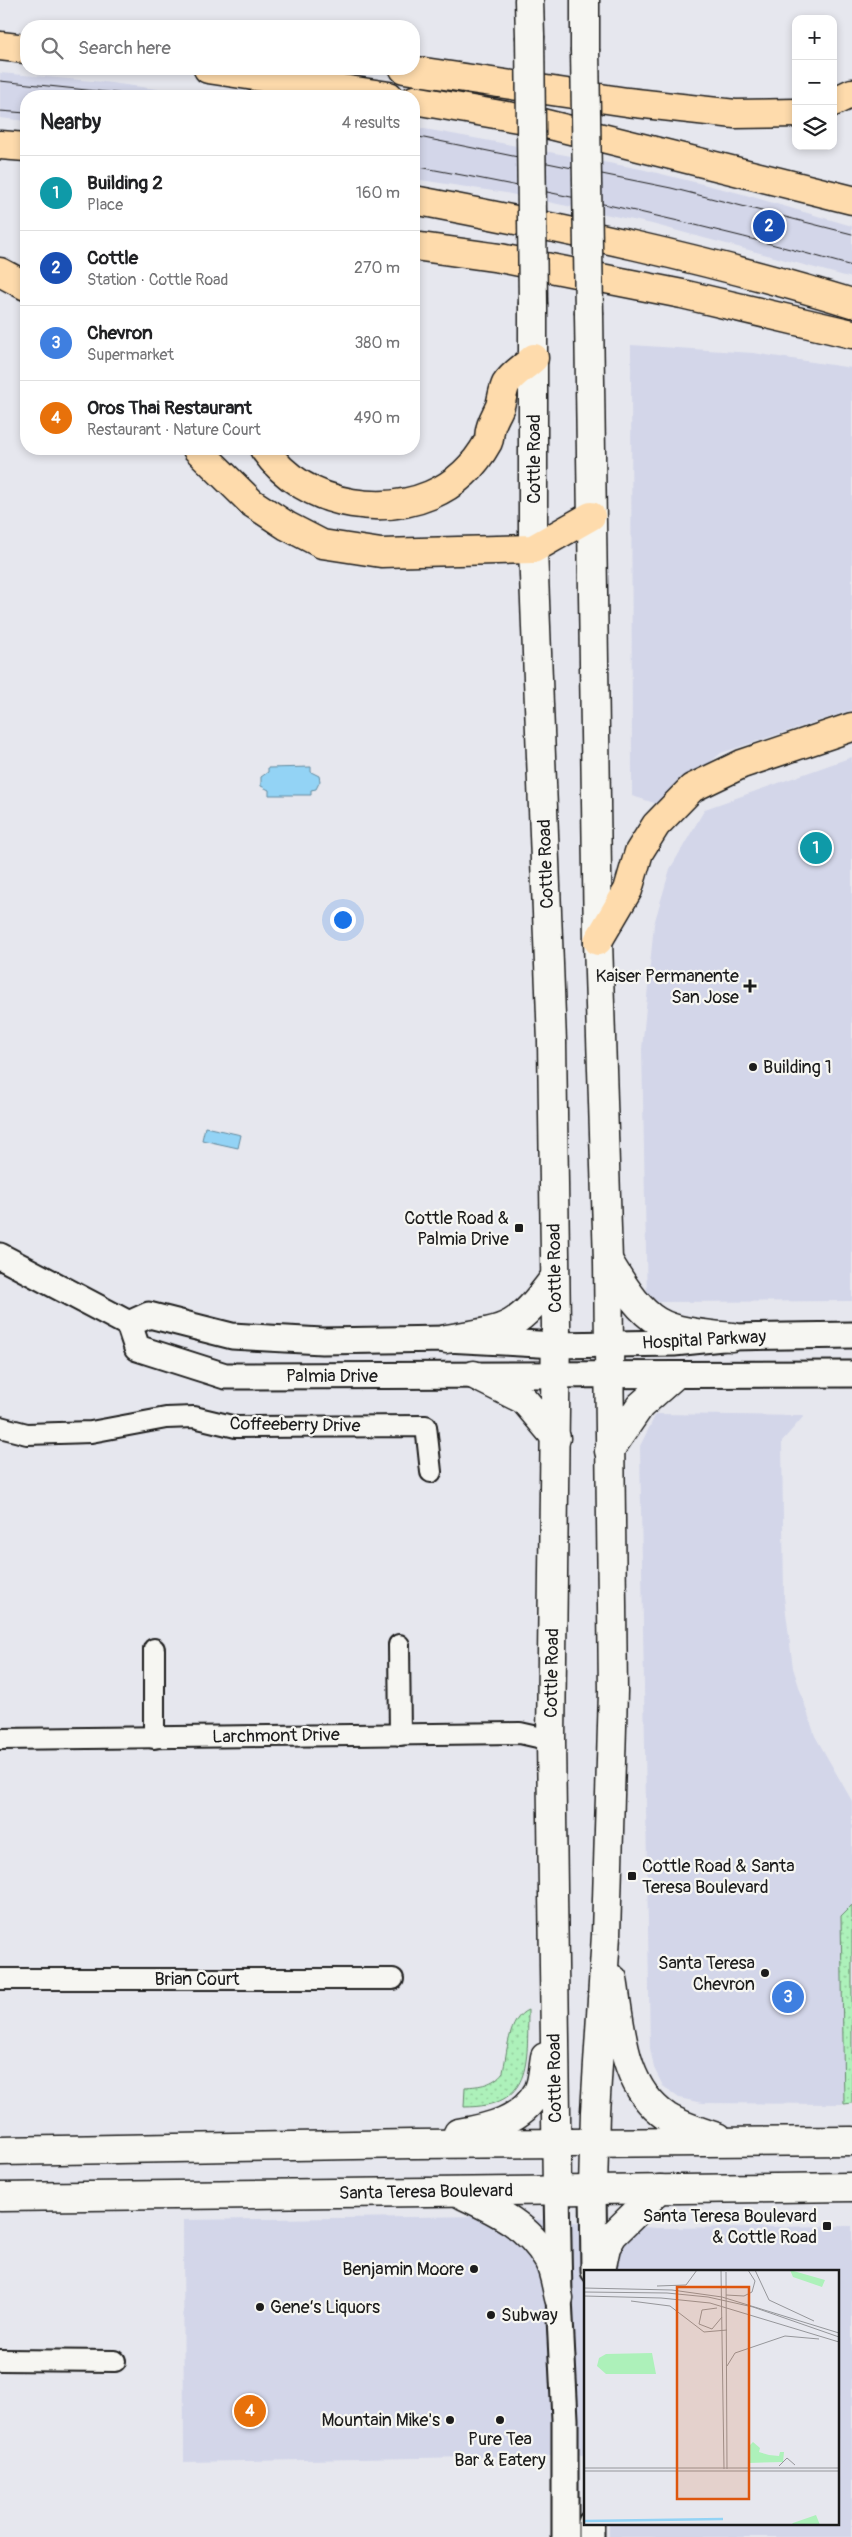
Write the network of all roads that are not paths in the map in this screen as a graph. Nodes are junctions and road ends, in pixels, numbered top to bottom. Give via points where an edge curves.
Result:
1 (529, 0) edge
2 (585, 0) edge
3 (0, 46) edge
4 (20, 48) edge
5 (420, 71) edge
6 (253, 75) edge
7 (312, 75) edge
8 (298, 81) junction
9 (353, 90) edge
10 (852, 93) edge
11 (837, 100) edge
12 (420, 101) edge
13 (792, 113) edge
14 (0, 145) edge
15 (20, 147) edge
16 (852, 200) edge
17 (420, 201) edge
18 (420, 247) edge
19 (0, 272) edge
20 (20, 283) edge
21 (852, 303) edge
22 (852, 334) edge
23 (534, 358) junction
24 (203, 455) edge
25 (268, 455) edge
26 (591, 516) junction
27 (534, 549) junction
28 (852, 727) edge
29 (598, 941) junction
30 (0, 1256) edge
31 (608, 1261) junction
32 (555, 1277) junction
33 (129, 1324) junction
34 (852, 1335) edge
35 (732, 1337) junction
36 (446, 1339) junction
37 (609, 1344) junction
38 (556, 1345) junction
39 (852, 1374) edge
40 (474, 1375) junction
41 (556, 1376) junction
42 (609, 1376) junction
43 (674, 1376) junction
44 (0, 1427) edge
45 (556, 1438) junction
46 (609, 1451) junction
47 (431, 1472) dead end
48 (398, 1645) dead end
49 (154, 1649) dead end
50 (400, 1735) junction
51 (154, 1738) junction
52 (0, 1739) edge
53 (551, 1740) junction
54 (606, 1935) junction
55 (0, 1979) edge
56 (393, 1979) dead end
57 (554, 1999) junction
58 (732, 2142) junction
59 (852, 2142) edge
60 (556, 2143) junction
61 (595, 2143) junction
62 (414, 2144) junction
63 (0, 2152) edge
64 (852, 2187) edge
65 (594, 2189) junction
66 (660, 2189) junction
67 (557, 2190) junction
68 (457, 2192) junction
69 (0, 2197) edge
70 (594, 2270) edge
71 (601, 2270) edge
72 (559, 2298) junction
73 (0, 2360) edge
74 (115, 2361) dead end
75 (591, 2524) edge
76 (565, 2537) edge
77 (591, 2537) edge

1 - 23 main road, Cottle Road, bridge
2 - 26 main road, bridge
3 - 4 highway
5 - 13 highway via 735,114
6 - 8 highway
7 - 8 highway
8 - 9 highway
10 - 11 highway
12 - 16 highway via 530,120
14 - 15 highway
17 - 21 highway via 717,266
18 - 22 highway via 500,258 682,294
19 - 20 highway
23 - 25 highway via 506,383 489,440 474,460 456,480 415,502 372,506 344,502 292,479
23 - 27 main road, Cottle Road
24 - 27 highway via 252,504 322,544 381,553
26 - 27 highway
26 - 29 main road
27 - 32 main road, Cottle Road via 552,1042
28 - 29 highway via 742,764 692,788 656,825 640,852 628,890
29 - 31 main road
30 - 33 street
31 - 35 main road via 638,1307 654,1320 688,1333
31 - 37 main road
32 - 36 main road via 536,1304 519,1320 506,1327
32 - 38 main road, Cottle Road
33 - 36 street, Palmia Drive via 149,1315 232,1336 322,1340
33 - 40 street, Palmia Drive via 136,1348 225,1376
34 - 35 street, Hospital Parkway
35 - 37 street, Hospital Parkway via 674,1343
36 - 38 street, Palmia Drive
37 - 38 street, Hospital Parkway
37 - 42 main road
38 - 41 main road, Cottle Road
39 - 43 street, Hospital Parkway
40 - 41 street, Palmia Drive
40 - 45 main road via 524,1400
41 - 42 street, Hospital Parkway
41 - 45 main road, Cottle Road
42 - 43 street, Hospital Parkway
42 - 46 main road
43 - 46 main road via 640,1406
44 - 47 street, Coffeeberry Drive via 27,1434 90,1432 166,1418 194,1417 236,1427 426,1426
45 - 53 main road, Cottle Road
46 - 54 main road via 613,1691
48 - 50 street
49 - 51 street
50 - 51 street, Larchmont Drive
50 - 53 street, Larchmont Drive via 520,1733
51 - 52 street, Larchmont Drive
53 - 57 main road, Cottle Road
54 - 58 main road via 623,2042 639,2089 650,2104 668,2118
54 - 61 main road
55 - 56 street, Brian Court
57 - 60 main road, Cottle Road
57 - 62 main road via 539,2090 527,2107 510,2119
58 - 59 main road
58 - 61 main road
60 - 61 main road
60 - 62 main road
60 - 67 main road, Cottle Road
61 - 65 main road
62 - 63 main road
64 - 66 main road, Santa Teresa Boulevard
65 - 66 main road, Santa Teresa Boulevard
65 - 67 main road, Santa Teresa Boulevard
65 - 70 street
66 - 71 main road via 613,2235 606,2247
67 - 68 main road, Santa Teresa Boulevard
67 - 72 street, Cottle Road
68 - 69 main road, Santa Teresa Boulevard
68 - 72 main road via 505,2215 529,2233 549,2261
72 - 76 street, Cottle Road via 565,2419
73 - 74 street
75 - 77 street

